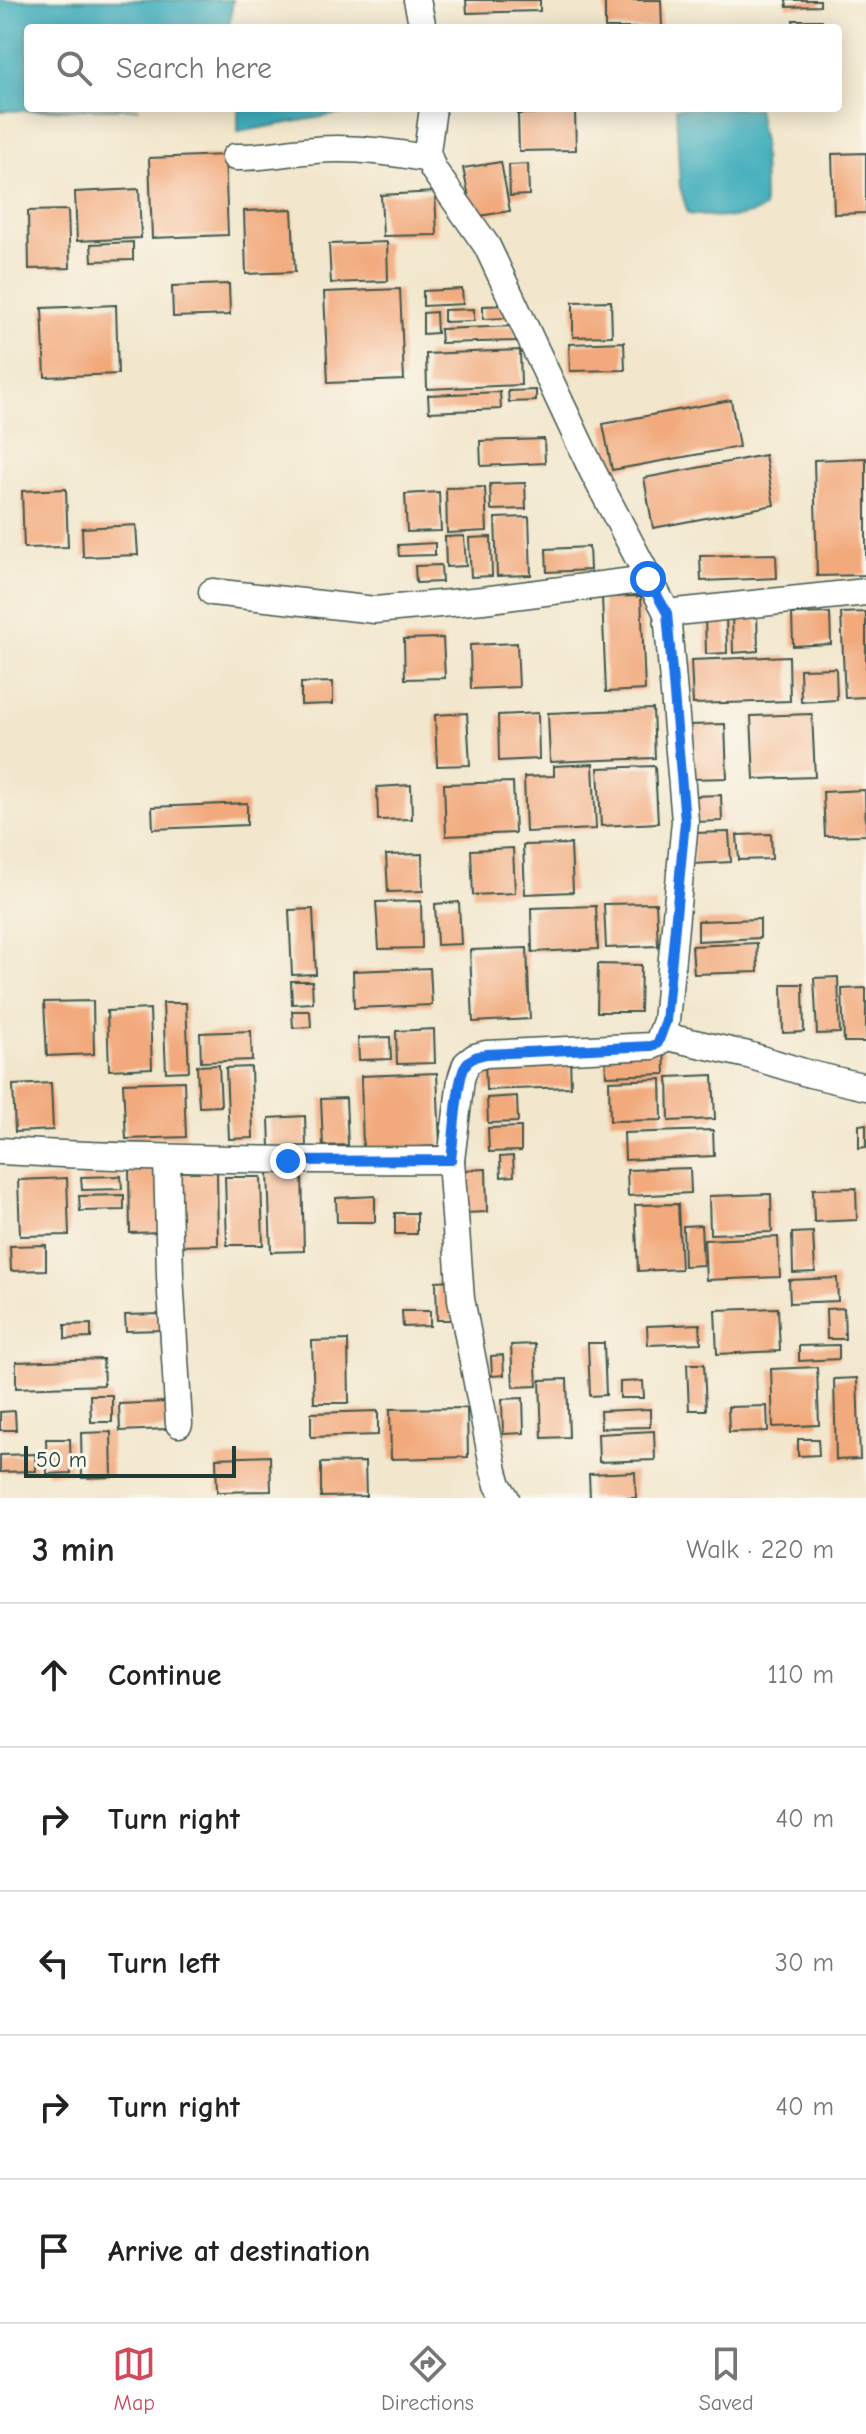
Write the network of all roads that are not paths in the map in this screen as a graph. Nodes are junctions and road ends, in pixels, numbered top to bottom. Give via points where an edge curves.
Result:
1 (417, 0) edge
2 (422, 24) edge
3 (432, 112) edge
4 (235, 157) dead end
5 (429, 159) junction
6 (648, 579) junction
7 (212, 592) dead end
8 (866, 592) edge
9 (667, 613) junction
10 (663, 1036) junction
11 (866, 1087) edge
12 (0, 1151) edge
13 (167, 1158) junction
14 (451, 1160) junction
15 (179, 1424) dead end
16 (506, 1498) edge

1 - 2 street
3 - 5 street
4 - 5 street via 353,150
5 - 6 street via 487,246
6 - 7 street via 375,610
6 - 9 street
8 - 9 street
9 - 10 street via 685,821
10 - 11 street
10 - 14 street via 652,1046 475,1057 461,1079
12 - 13 street
13 - 14 street
13 - 15 street
14 - 16 street via 461,1299 494,1471

